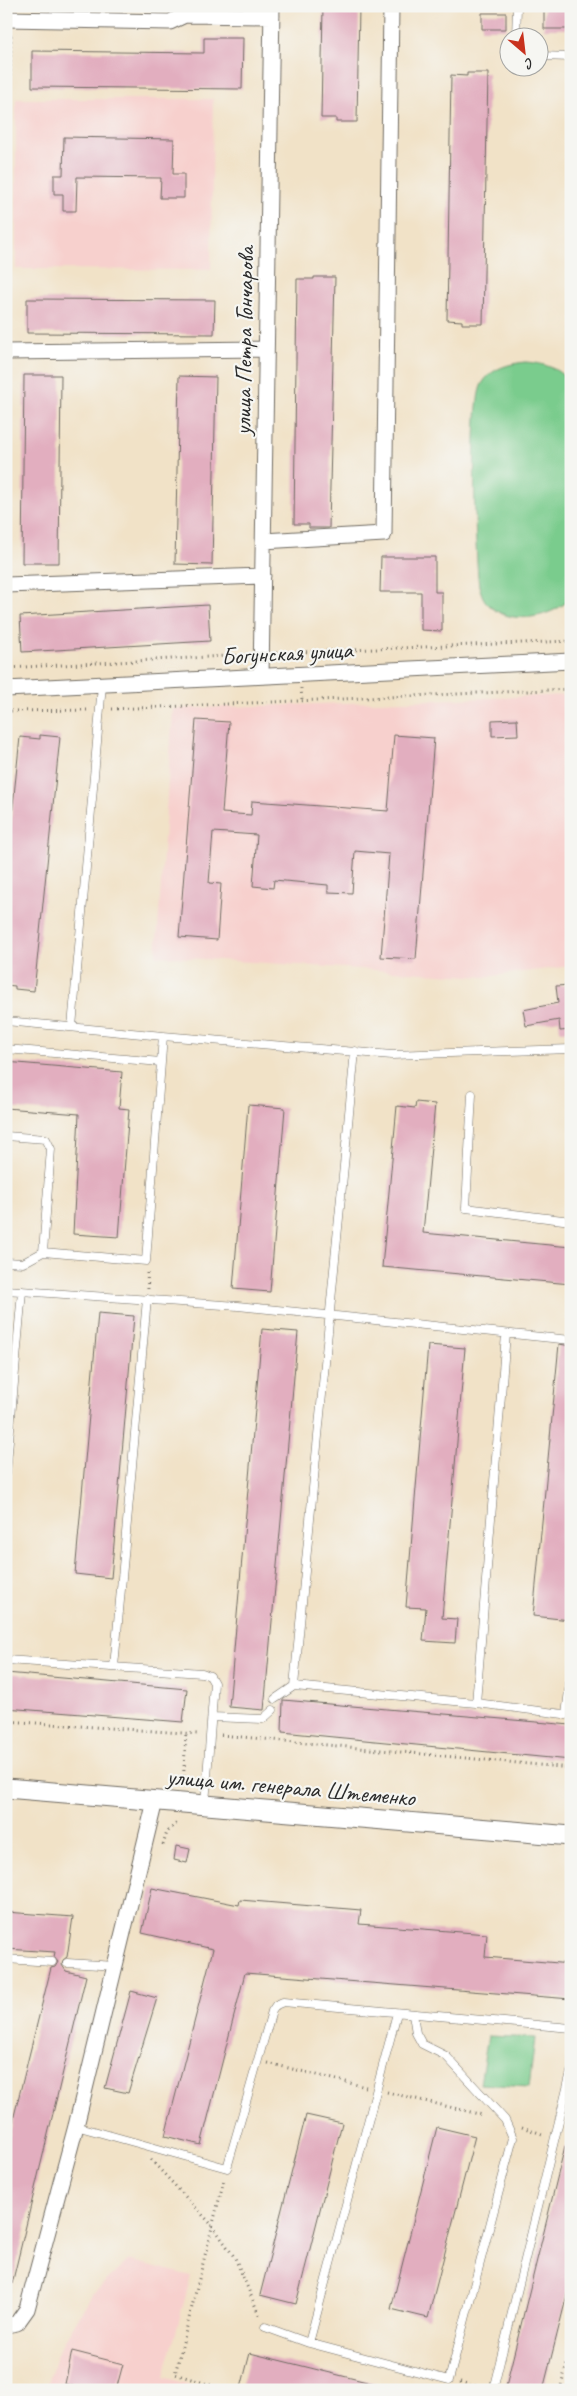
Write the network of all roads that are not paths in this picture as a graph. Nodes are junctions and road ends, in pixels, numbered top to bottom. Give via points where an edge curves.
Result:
1 (391, 6) edge
2 (517, 6) edge
3 (185, 11) edge
4 (272, 11) edge
5 (9, 20) edge
6 (516, 28) edge
7 (550, 56) edge
8 (571, 57) edge
9 (266, 349) junction
10 (6, 352) edge
11 (263, 541) junction
12 (263, 576) junction
13 (6, 585) edge
14 (571, 661) edge
15 (261, 676) junction
16 (102, 686) junction
17 (6, 689) edge
18 (6, 1021) edge
19 (72, 1028) junction
20 (163, 1036) junction
21 (6, 1049) edge
22 (571, 1049) edge
23 (355, 1051) junction
24 (161, 1062) junction
25 (472, 1094) dead end
26 (6, 1136) edge
27 (571, 1221) edge
28 (43, 1252) junction
29 (6, 1262) edge
30 (6, 1290) edge
31 (22, 1292) junction
32 (147, 1300) junction
33 (329, 1315) junction
34 (506, 1334) junction
35 (571, 1340) edge
36 (6, 1474) edge
37 (6, 1660) edge
38 (114, 1667) junction
39 (571, 1674) edge
40 (294, 1686) junction
41 (275, 1699) dead end
42 (476, 1703) junction
43 (273, 1710) dead end
44 (568, 1715) edge
45 (212, 1717) junction
46 (6, 1788) edge
47 (155, 1801) junction
48 (205, 1804) junction
49 (571, 1836) edge
50 (6, 1959) edge
51 (52, 1962) dead end
52 (66, 1963) dead end
53 (116, 1966) junction
54 (397, 2013) junction
55 (413, 2014) junction
56 (571, 2028) edge
57 (571, 2072) edge
58 (76, 2126) junction
59 (6, 2326) edge
60 (265, 2327) road end
61 (309, 2343) junction
62 (492, 2390) edge

1 - 11 street via 384,534
2 - 6 lane
3 - 4 street
3 - 5 street via 170,22
4 - 9 street, улица Петра Гончарова
7 - 8 lane
9 - 10 street
9 - 11 street, улица Петра Гончарова
11 - 12 street, улица Петра Гончарова
12 - 13 street
12 - 15 street, улица Петра Гончарова
14 - 15 street, Богунская улица
15 - 16 street, Богунская улица
16 - 17 street, Богунская улица
16 - 19 lane
18 - 19 lane
19 - 20 lane
20 - 23 lane
20 - 24 lane
21 - 24 lane
22 - 23 lane via 392,1055
23 - 33 lane
24 - 28 lane via 146,1261
25 - 27 lane via 466,1208
26 - 28 lane via 46,1139 51,1149
28 - 29 lane via 23,1263
30 - 31 lane
31 - 32 lane
31 - 36 lane
32 - 33 lane
32 - 38 lane
33 - 34 lane
33 - 40 lane
34 - 35 lane
34 - 42 lane
37 - 38 lane
38 - 45 lane via 210,1676 214,1683
39 - 44 lane
40 - 41 lane
40 - 42 lane
42 - 44 lane
43 - 45 lane via 263,1719
45 - 48 lane
46 - 47 street, улица им. генерала Штеменко
47 - 48 street, улица им. генерала Штеменко
47 - 53 street
48 - 49 street, улица им. генерала Штеменко
50 - 51 lane
52 - 53 lane
53 - 58 street
54 - 55 lane
54 - 58 lane via 283,2002 276,2004 227,2168
54 - 61 lane
55 - 56 lane
55 - 61 lane via 416,2033 422,2044 446,2056 504,2120 513,2138 449,2380
57 - 62 lane
58 - 59 street via 27,2310 17,2323
60 - 61 lane

